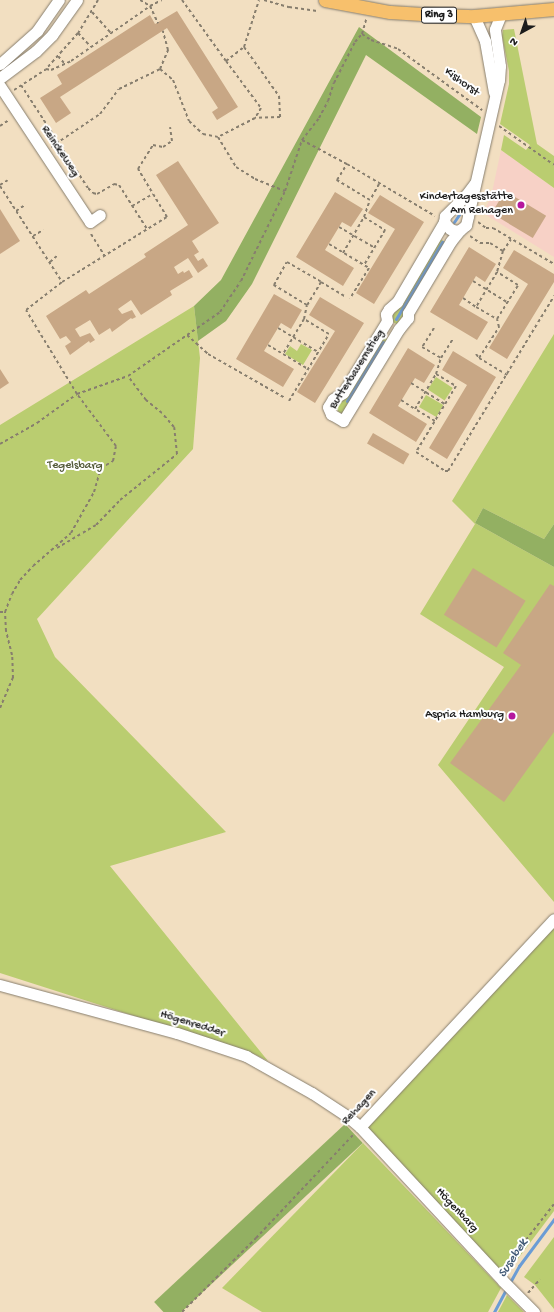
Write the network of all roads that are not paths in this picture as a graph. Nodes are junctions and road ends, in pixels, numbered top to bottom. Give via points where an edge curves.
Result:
1 (59, 0) edge
2 (77, 0) edge
3 (325, 0) edge
4 (554, 9) edge
5 (501, 14) junction
6 (474, 16) junction
7 (0, 64) edge
8 (0, 78) edge
9 (3, 90) edge
10 (495, 95) junction
11 (475, 183) junction
12 (100, 215) dead end
13 (444, 222) junction
14 (460, 230) junction
15 (387, 321) junction
16 (399, 329) junction
17 (554, 919) edge
18 (0, 985) edge
19 (360, 1127) junction
20 (534, 1312) edge

1 - 7 street via 37,31
2 - 8 street via 52,35 36,51
3 - 6 main road, Ring 3 via 390,12
4 - 5 main road, Ring 3
5 - 6 main road, Ring 3
5 - 10 street, Butterbauernstieg via 495,29 500,66
6 - 10 street, Butterbauernstieg via 485,41
9 - 12 street, Reinckeweg via 90,222
10 - 11 street, Butterbauernstieg
11 - 13 street, Butterbauernstieg via 449,210
11 - 14 street, Butterbauernstieg via 466,225
13 - 14 street via 450,230
13 - 15 street, Butterbauernstieg via 397,302 386,314
14 - 16 street, Butterbauernstieg
15 - 16 street
15 - 16 street, Butterbauernstieg via 343,393 333,399 328,407 331,414 343,421
17 - 19 street, Rehagen
18 - 19 street, Högenredder via 177,1032 246,1056 312,1093
19 - 20 street, Högenbarg

